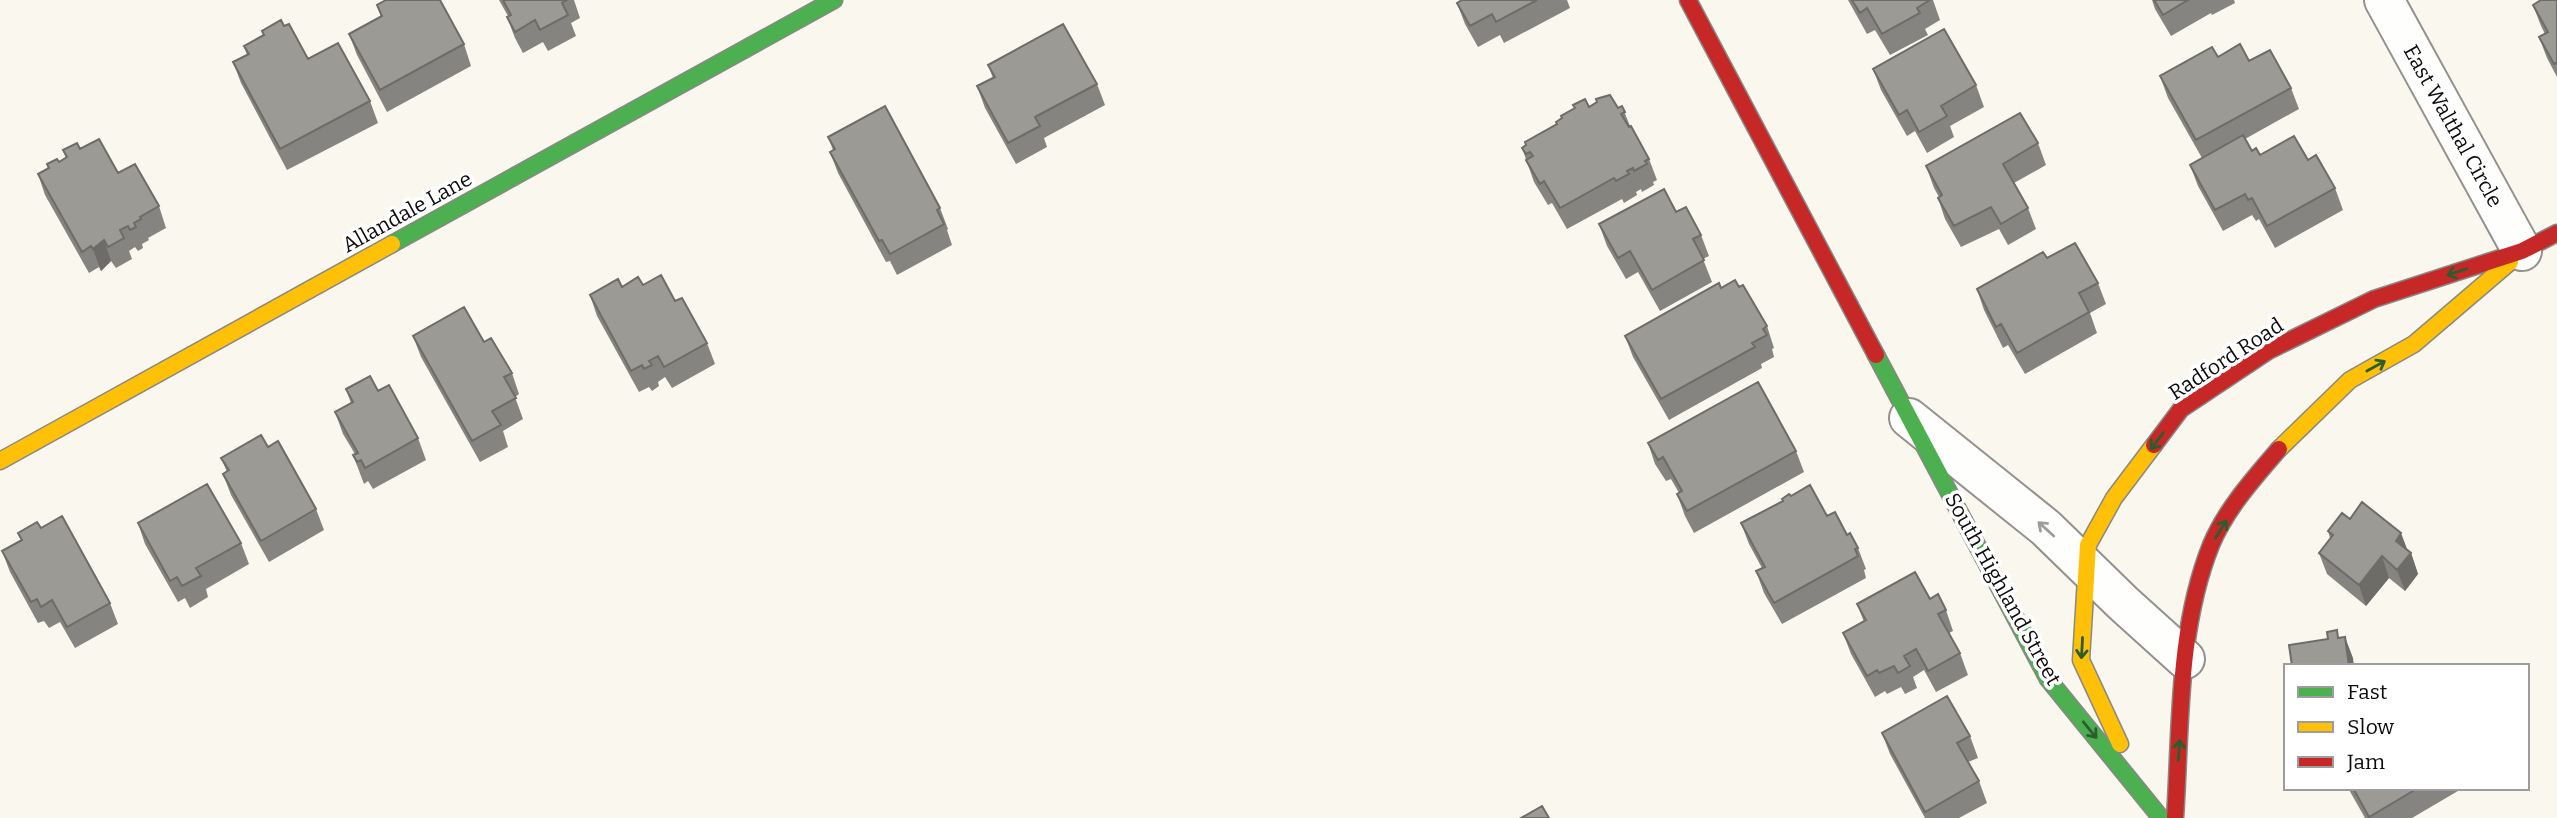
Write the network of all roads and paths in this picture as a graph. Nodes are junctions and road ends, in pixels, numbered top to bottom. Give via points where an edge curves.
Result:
1 (834, 0) edge
2 (1688, 0) edge
3 (2384, 0) edge
4 (2557, 233) edge
5 (2522, 251) junction
6 (1909, 418) junction
7 (0, 461) edge
8 (2086, 567) junction
9 (2185, 659) junction
10 (2163, 818) edge
11 (2175, 818) edge

1 - 7 street, Allandale Lane
2 - 6 street, South Highland Street
3 - 5 street, East Walthal Circle
4 - 5 street, Radford Road
5 -> 8 street, Radford Road via 2374,299 2267,351 2181,409 2114,498 2088,545
9 -> 5 street, Radford Road via 2191,609 2212,543 2246,487 2292,433 2350,380 2414,344
8 -> 6 street, South Highland Street via 2046,528
6 -> 10 street, South Highland Street via 2048,679
8 - 9 street, South Highland Street
8 -> 10 street, Radford Road via 2081,660 2117,738
11 -> 9 street, Radford Road

